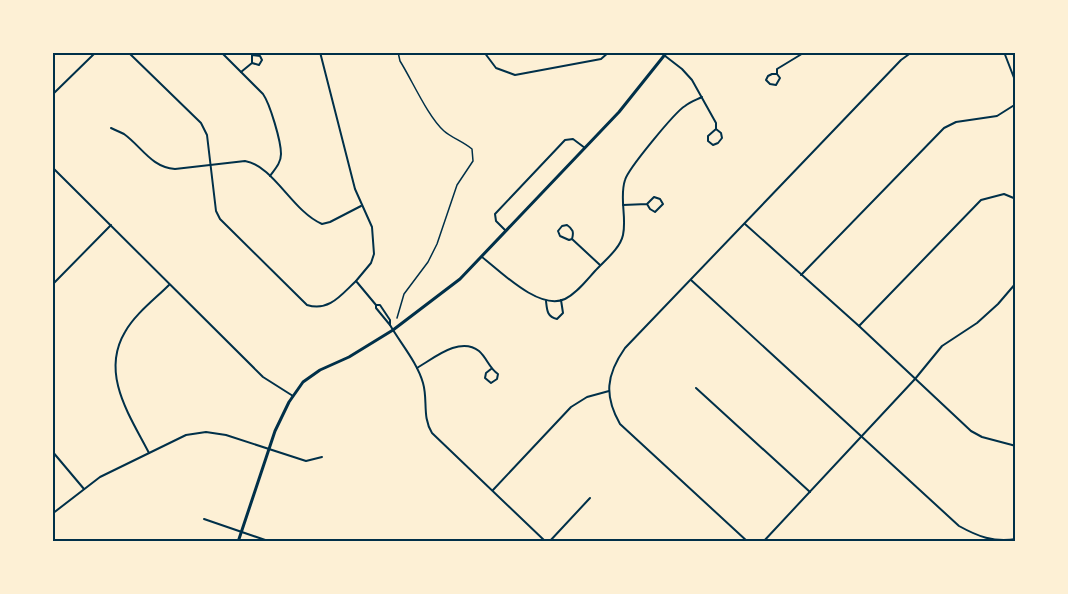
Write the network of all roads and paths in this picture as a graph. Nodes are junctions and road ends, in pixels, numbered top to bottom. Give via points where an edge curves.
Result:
1 (96, 52) edge
2 (129, 52) edge
3 (221, 52) edge
4 (320, 52) edge
5 (398, 52) edge
6 (484, 52) edge
7 (609, 52) edge
8 (660, 52) edge
9 (805, 52) edge
10 (912, 52) edge
11 (1004, 52) edge
12 (666, 54) edge
13 (252, 63) dead end
14 (241, 72) junction
15 (777, 74) junction
16 (1016, 82) edge
17 (52, 95) edge
18 (702, 97) junction
19 (1016, 104) edge
20 (111, 128) dead end
21 (716, 129) junction
22 (585, 148) junction
23 (210, 164) junction
24 (52, 166) edge
25 (270, 176) junction
26 (1016, 199) edge
27 (647, 204) junction
28 (623, 205) junction
29 (361, 206) junction
30 (745, 224) junction
31 (111, 225) junction
32 (506, 231) junction
33 (572, 239) junction
34 (481, 257) junction
35 (600, 265) junction
36 (801, 275) junction
37 (691, 280) junction
38 (356, 281) junction
39 (1016, 283) edge
40 (52, 285) edge
41 (170, 285) junction
42 (546, 300) junction
43 (561, 300) junction
44 (397, 318) dead end
45 (859, 326) junction
46 (393, 330) junction
47 (417, 368) junction
48 (491, 369) junction
49 (915, 380) junction
50 (696, 388) dead end
51 (609, 391) junction
52 (293, 396) junction
53 (861, 435) junction
54 (1016, 447) edge
55 (270, 448) junction
56 (52, 451) edge
57 (149, 453) junction
58 (322, 457) dead end
59 (84, 489) junction
60 (493, 490) junction
61 (810, 492) junction
62 (590, 498) dead end
63 (52, 514) edge
64 (204, 519) dead end
65 (241, 532) junction
66 (1016, 538) edge
67 (1006, 541) edge
68 (238, 542) edge
69 (272, 542) edge
70 (548, 542) edge
71 (748, 542) edge
72 (763, 542) edge

1 - 17 street
2 - 23 street via 201,123 207,135
3 - 14 street
4 - 29 street
5 - 44 path via 437,124 472,149 473,161 457,185 428,262 404,294
6 - 7 street via 496,68 515,75 601,59
8 - 12 street
9 - 15 street via 777,69
10 - 30 street
11 - 16 street
12 - 18 street via 692,80
12 - 22 street
13 - 14 street
14 - 25 street via 263,94 271,110 281,154
15 - 15 street via 768,76 766,80 776,85 780,78
18 - 21 street
18 - 28 street via 684,106 631,167 625,180
19 - 36 street via 997,116 956,122 944,128
20 - 23 street via 124,134 164,168
21 - 21 street via 722,138 713,145 708,136
22 - 32 street
22 - 32 street via 573,139 565,140 503,205 495,214
23 - 25 street via 253,162
23 - 38 street via 220,219 301,300 316,308 325,307
24 - 31 street
25 - 29 street via 299,208 322,224
26 - 45 street via 1004,194 981,200
27 - 27 street via 654,197 663,204 655,212
27 - 28 street
28 - 35 street via 623,235
29 - 38 street via 372,227 374,254
30 - 36 street
30 - 37 street
31 - 40 street
31 - 41 street
32 - 34 street
33 - 33 street via 572,228 562,226 560,236
33 - 35 street
34 - 42 street via 531,294
34 - 46 street via 460,279
35 - 43 street via 578,289
36 - 45 street
37 - 51 street via 625,348 617,360
37 - 53 street
38 - 46 street
39 - 49 street via 977,322 942,346
41 - 52 street via 263,377
41 - 57 street via 125,332 114,372 118,390
42 - 43 street
42 - 43 street via 548,313 557,319 563,313
45 - 49 street
46 - 47 street
46 - 52 street via 320,370 303,382
47 - 48 street via 450,348 467,345 479,351
47 - 60 street via 424,384 426,420 432,433
48 - 48 street via 498,374 491,383 485,378
49 - 53 street
49 - 54 street via 971,431
50 - 61 street
51 - 60 street via 571,407
51 - 71 street via 620,424
52 - 55 street
53 - 61 street
53 - 67 street via 959,526 977,535
55 - 57 street via 206,432 186,435
55 - 58 street via 306,461
55 - 65 street
56 - 59 street
57 - 59 street
59 - 63 street
60 - 70 street
61 - 72 street
62 - 70 street
64 - 65 street
65 - 68 street
65 - 69 street
66 - 67 street

